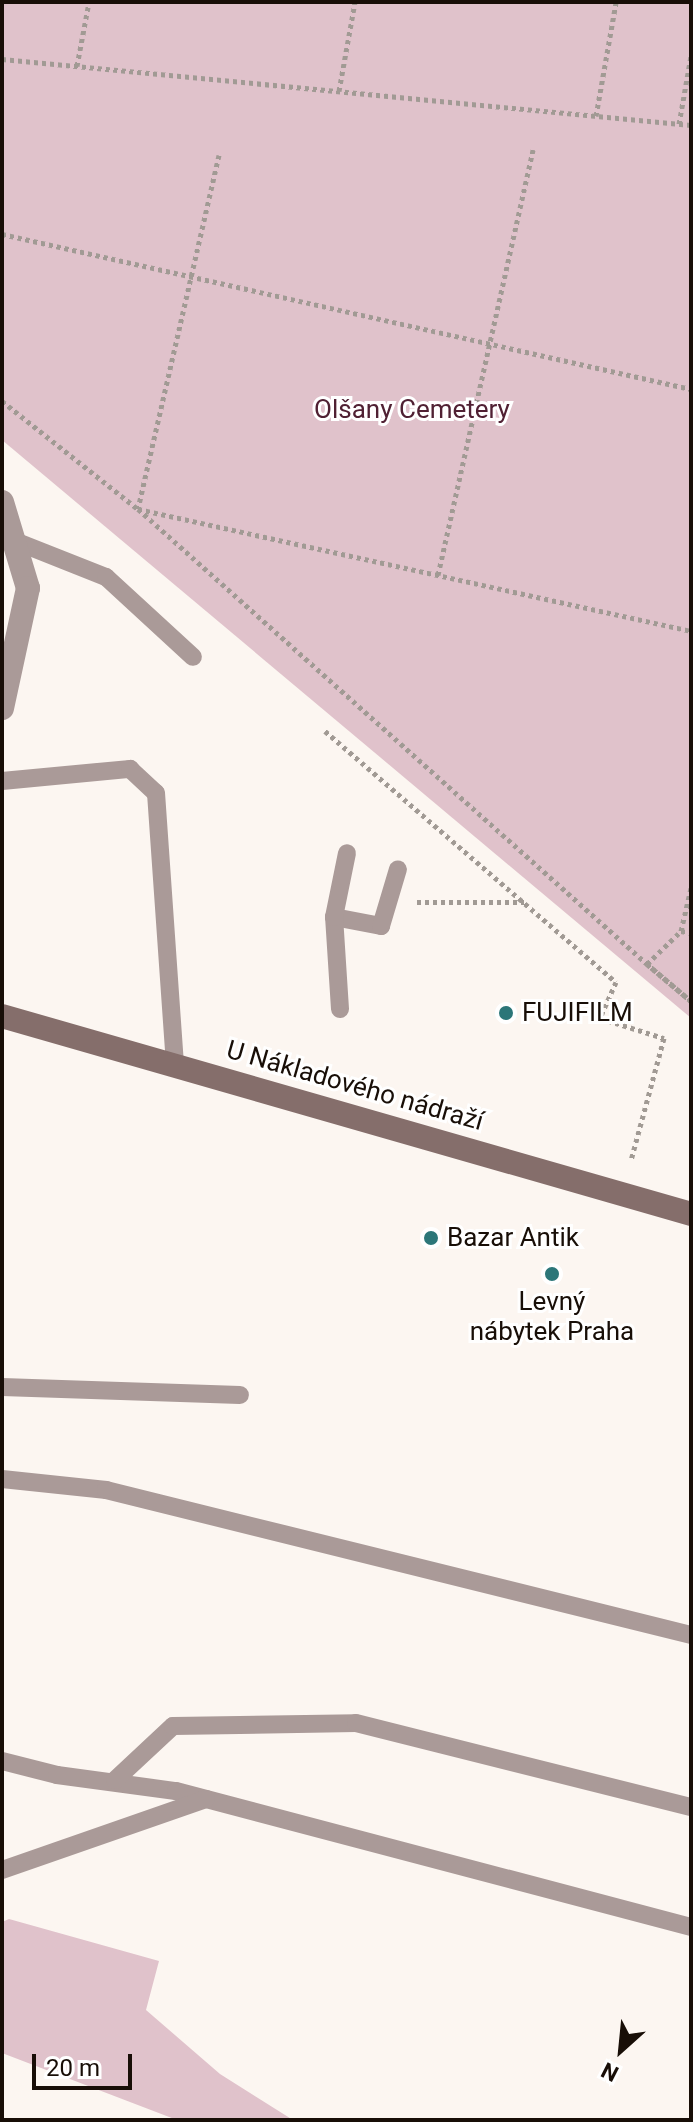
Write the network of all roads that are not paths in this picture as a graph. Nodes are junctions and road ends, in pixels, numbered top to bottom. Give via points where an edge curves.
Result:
1 (2, 502) edge
2 (15, 541) junction
3 (193, 657) dead end
4 (2, 708) edge
5 (2, 781) edge
6 (347, 853) dead end
7 (398, 869) dead end
8 (334, 917) junction
9 (340, 1009) dead end
10 (2, 1016) edge
11 (175, 1065) junction
12 (691, 1214) edge
13 (2, 1387) edge
14 (240, 1395) dead end
15 (2, 1479) edge
16 (691, 1635) edge
17 (2, 1761) edge
18 (115, 1780) junction
19 (206, 1799) junction
20 (691, 1807) edge
21 (2, 1870) edge
22 (691, 1927) edge

1 - 2 street
2 - 3 lane via 106,577
2 - 4 street via 28,588
5 - 11 lane via 130,769 156,793
6 - 8 lane
7 - 8 lane via 381,926
8 - 9 lane
10 - 11 street, U Nákladového nádraží
11 - 12 street, U Nákladového nádraží
13 - 14 lane
15 - 16 lane via 106,1490
17 - 18 lane via 57,1775
18 - 19 lane
18 - 20 lane via 173,1726 356,1723
19 - 21 lane
19 - 22 lane

